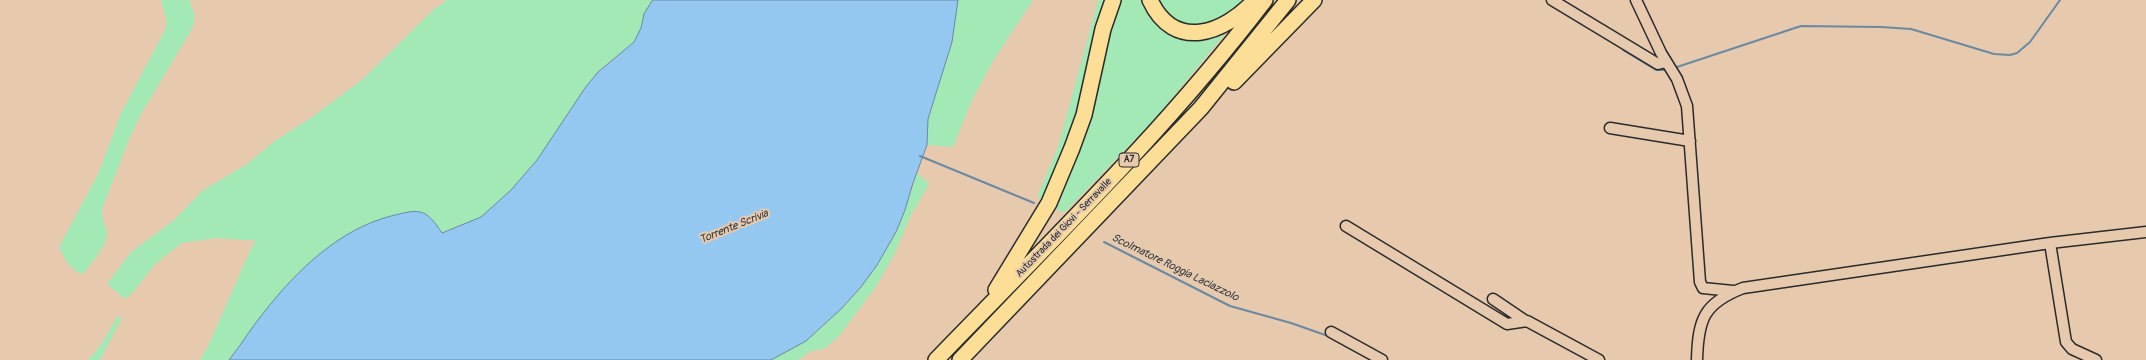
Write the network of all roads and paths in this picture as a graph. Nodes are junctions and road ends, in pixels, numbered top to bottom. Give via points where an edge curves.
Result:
1 (1113, 0) edge
2 (1150, 0) edge
3 (1255, 0) edge
4 (1264, 0) edge
5 (1288, 0) edge
6 (1314, 0) edge
7 (1552, 0) edge
8 (1636, 0) edge
9 (1666, 62) junction
10 (1610, 128) dead end
11 (1690, 141) junction
12 (1150, 163) junction
13 (1346, 226) dead end
14 (2146, 232) edge
15 (2050, 243) junction
16 (1735, 291) junction
17 (1494, 299) dead end
18 (984, 311) junction
19 (1524, 320) junction
20 (1331, 332) dead end
21 (936, 360) edge
22 (960, 360) edge
23 (1382, 360) edge
24 (1599, 360) edge
25 (1696, 360) edge
26 (2096, 360) edge

1 - 18 highway via 1103,29 1084,115 1058,182 1049,203
2 - 3 highway via 1166,22 1185,32 1197,33 1210,32 1221,27
4 - 18 highway, Autostrada dei Giovi - Serravalle / A7 via 1200,81 1156,131
5 - 12 highway, Autostrada dei Giovi - Serravalle / A7 via 1201,108
6 - 12 highway via 1197,122
7 - 9 street via 1652,61 1658,64
8 - 9 street
9 - 11 street via 1677,79 1685,99
10 - 11 street
11 - 16 street via 1700,282 1703,288
12 - 22 highway, Autostrada dei Giovi - Serravalle / A7
13 - 19 street via 1507,324
14 - 15 street
15 - 16 street
15 - 26 street via 2066,342 2072,349
16 - 25 street via 1716,301 1708,310 1698,334
17 - 19 street
18 - 21 highway, Autostrada dei Giovi - Serravalle / A7
19 - 24 street
20 - 23 street

